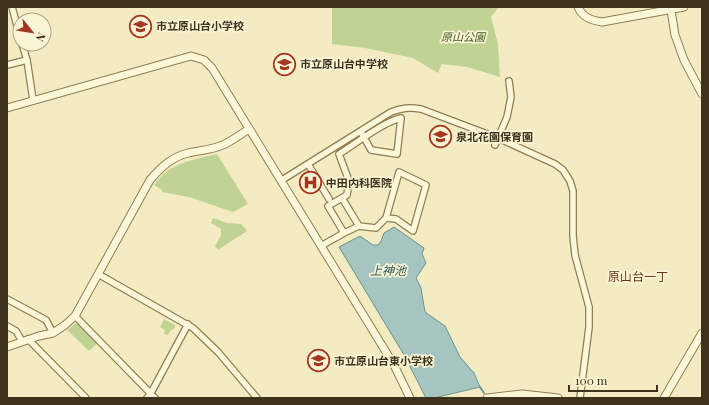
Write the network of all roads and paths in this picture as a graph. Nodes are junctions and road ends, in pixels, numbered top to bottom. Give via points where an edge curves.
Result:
1 (578, 7) edge
2 (684, 7) edge
3 (671, 10) junction
4 (24, 52) edge
5 (26, 60) junction
6 (7, 65) edge
7 (509, 81) dead end
8 (702, 94) edge
9 (33, 100) junction
10 (7, 108) edge
11 (249, 129) junction
12 (360, 132) junction
13 (364, 138) junction
14 (498, 138) junction
15 (495, 145) dead end
16 (308, 164) junction
17 (282, 180) junction
18 (342, 198) junction
19 (329, 199) dead end
20 (386, 218) junction
21 (359, 226) junction
22 (344, 233) junction
23 (321, 246) junction
24 (98, 274) junction
25 (7, 299) edge
26 (75, 316) junction
27 (188, 324) junction
28 (7, 326) edge
29 (53, 333) junction
30 (702, 334) edge
31 (25, 340) junction
32 (7, 347) edge
33 (151, 396) edge
34 (86, 398) edge
35 (257, 398) edge
36 (410, 398) edge
37 (487, 398) edge
38 (558, 398) edge
39 (580, 398) edge
40 (664, 398) edge

1 - 3 street via 581,14 602,22
2 - 3 street
3 - 8 street via 675,35 684,60
4 - 5 street
5 - 6 street
5 - 9 street
7 - 14 street via 511,97 507,117
9 - 10 street
9 - 11 street via 191,56 204,60 212,68
11 - 17 street
11 - 24 street via 225,144 187,154 161,167 150,180
12 - 13 street
12 - 14 street via 391,112 411,107
12 - 16 street
13 - 13 street via 372,150 396,154 401,118 393,120
13 - 18 street via 339,154 349,181 347,196
14 - 15 street
14 - 39 street via 555,164 563,170 570,181 573,191 575,255 589,307
16 - 17 street
16 - 19 street
17 - 23 street
18 - 21 street
18 - 22 street via 328,206
20 - 20 street via 396,219 413,231 426,186 399,172
20 - 21 street via 376,228
21 - 22 street
22 - 23 street
23 - 36 street via 394,365
24 - 26 street
24 - 27 street
25 - 29 street via 46,320
26 - 29 street
26 - 33 street
27 - 33 street
27 - 35 street via 218,352
28 - 31 street
29 - 31 street
30 - 40 street
31 - 32 street
31 - 34 street
37 - 38 street via 522,394

